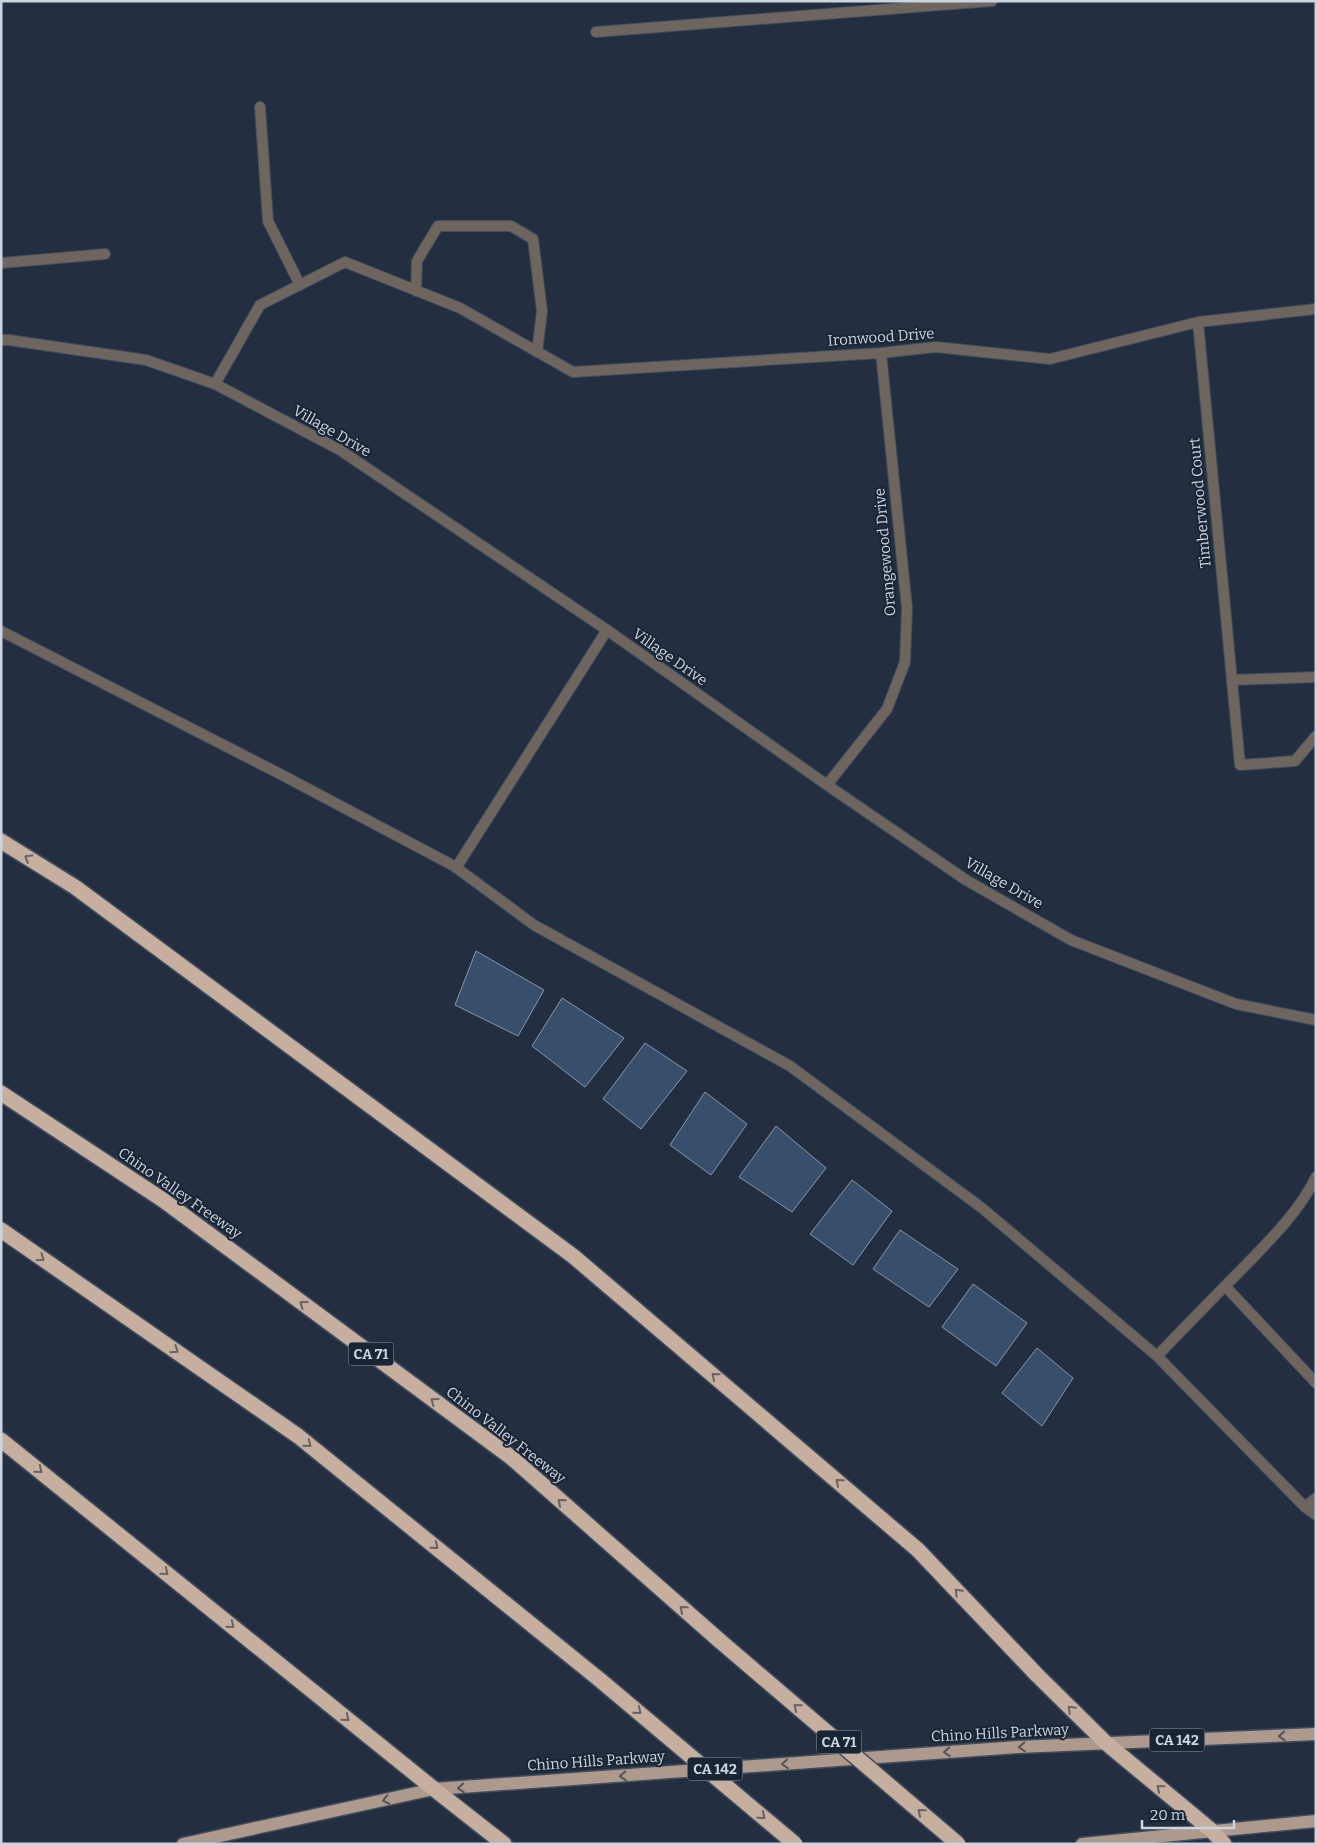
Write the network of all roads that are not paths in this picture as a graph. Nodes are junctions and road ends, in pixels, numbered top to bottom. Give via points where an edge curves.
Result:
1 (992, 1) edge
2 (596, 32) dead end
3 (260, 107) dead end
4 (104, 254) dead end
5 (1, 263) edge
6 (300, 285) junction
7 (416, 291) junction
8 (1316, 310) edge
9 (1198, 322) junction
10 (1, 340) edge
11 (538, 352) junction
12 (881, 353) junction
13 (215, 384) junction
14 (1, 630) edge
15 (607, 630) junction
16 (1316, 677) edge
17 (1232, 680) junction
18 (1316, 736) edge
19 (827, 785) junction
20 (1, 841) edge
21 (456, 868) junction
22 (1316, 1020) edge
23 (1, 1093) edge
24 (1316, 1177) edge
25 (1, 1230) edge
26 (1225, 1286) junction
27 (1157, 1356) junction
28 (1316, 1382) edge
29 (1, 1440) edge
30 (1316, 1498) edge
31 (1305, 1507) junction
32 (1316, 1515) edge
33 (1316, 1734) edge
34 (1106, 1743) junction
35 (434, 1790) junction
36 (1316, 1821) edge
37 (1211, 1830) junction
38 (183, 1844) edge
39 (504, 1844) edge
40 (795, 1844) edge
41 (958, 1844) edge
42 (1082, 1844) edge
43 (1224, 1844) edge

1 - 2 street
3 - 6 street via 268,220
4 - 5 street
6 - 7 street, Ironwood Drive via 345,262
6 - 13 street, Ironwood Drive via 260,305
7 - 11 street, Ironwood Drive via 460,308
7 - 11 street via 417,261 438,226 511,226 533,239 542,311
8 - 9 street, Ironwood Drive
9 - 12 street, Ironwood Drive via 1050,359 936,347
9 - 17 street, Timberwood Court
10 - 13 street, Village Drive via 146,360
11 - 12 street, Ironwood Drive via 573,372
12 - 19 street, Orangewood Drive via 907,608 905,662 888,709
13 - 15 street, Village Drive via 340,450
14 - 21 street
15 - 19 street, Village Drive
15 - 21 street
16 - 17 street
17 - 18 street, Timberwood Court via 1240,766 1296,761
19 - 22 street, Village Drive via 966,880 1071,940 1236,1004
34 -> 20 highway via 918,1550 573,1256 75,887
21 - 27 street via 534,925 790,1066 982,1208
41 -> 23 highway, Chino Valley Freeway / CA 71, bridge via 512,1458 163,1200
24 - 26 street via 1294,1213
25 -> 40 highway, bridge via 298,1436 600,1680
26 - 27 street
26 - 28 street
27 - 31 street
29 -> 35 highway
30 - 31 street
31 - 32 street
33 -> 34 main road, Chino Hills Parkway / CA 142
34 -> 35 main road, Chino Hills Parkway / CA 142 via 996,1748
37 -> 34 highway
35 -> 38 main road, Chino Hills Parkway
35 - 39 highway
36 - 37 main road
37 - 42 main road
37 - 43 highway

